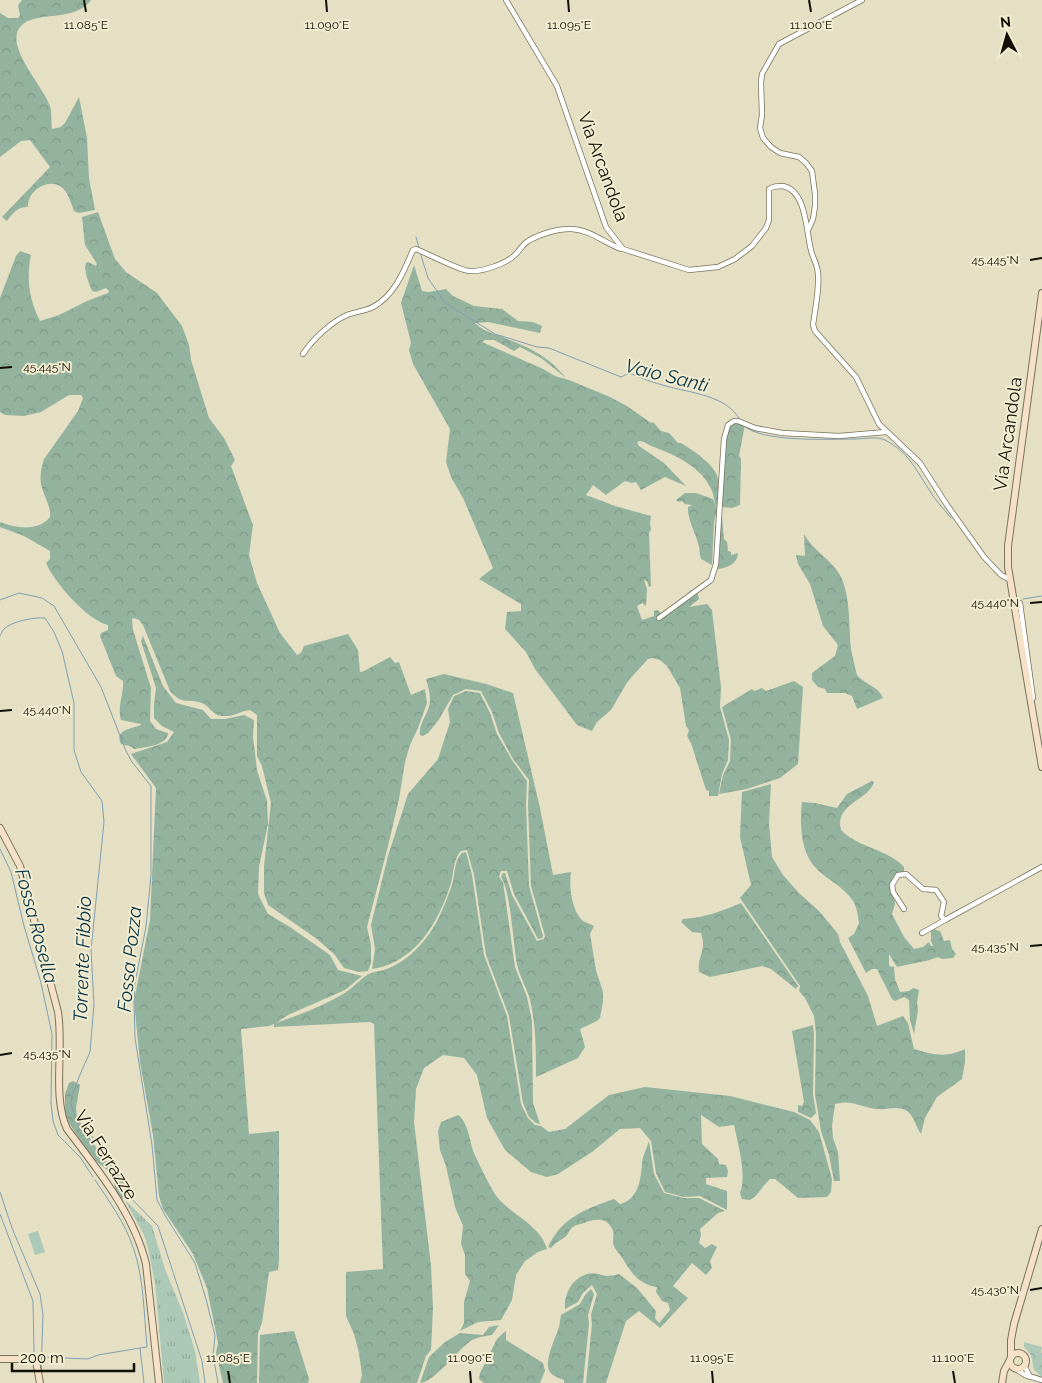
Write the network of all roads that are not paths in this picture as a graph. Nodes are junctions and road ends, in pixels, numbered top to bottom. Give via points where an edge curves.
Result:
1 (506, 0) edge
2 (862, 0) edge
3 (808, 230) junction
4 (623, 250) junction
5 (1042, 293) edge
6 (303, 354) dead end
7 (886, 432) junction
8 (1009, 578) junction
9 (1020, 603) dead end
10 (659, 618) dead end
11 (1036, 734) junction
12 (1042, 767) edge
13 (0, 828) edge
14 (1042, 867) edge
15 (904, 909) dead end
16 (947, 919) junction
17 (922, 933) dead end
18 (1042, 1229) edge
19 (1012, 1334) junction
20 (1023, 1355) junction
21 (1011, 1358) junction
22 (0, 1359) edge
23 (1024, 1365) junction
24 (1016, 1368) junction
25 (1030, 1376) junction
26 (1003, 1379) edge
27 (1042, 1380) edge
28 (40, 1383) edge
29 (159, 1383) edge

1 - 4 street, Via Arcandola via 557,86 606,227
2 - 3 street via 779,44 762,74 760,128 763,138 780,153 799,157 812,171 815,206
3 - 4 street via 800,200 794,192 786,187 773,186 768,189 769,220 766,228 735,259 718,267 688,270
3 - 7 street via 818,268 815,331 856,378
4 - 6 street via 586,232 562,229 529,240 515,256 497,265 468,271 416,249 399,280 385,297 373,306 345,316 311,342
5 - 8 street, Via Arcandola via 1008,546
7 - 8 street via 920,463 984,556 1001,575
7 - 10 street via 838,436 763,430 738,421 728,425 724,439 716,564 711,580
8 - 11 street, Via Arcandola
9 - 11 street
11 - 12 street, Via Arcandola
13 - 29 street, Via Ferrazze via 20,866 58,1012 60,1101 64,1122 123,1209 144,1253
14 - 16 street
15 - 16 street via 892,885 895,877 906,874 923,889 936,890 944,902 941,916
16 - 17 street
18 - 19 street
19 - 20 street
19 - 21 street
20 - 21 street via 1016,1354
20 - 23 street
21 - 24 street via 1010,1363
21 - 26 street
22 - 28 street via 36,1361
23 - 24 street
23 - 25 street
24 - 25 street
24 - 26 street
25 - 27 street

